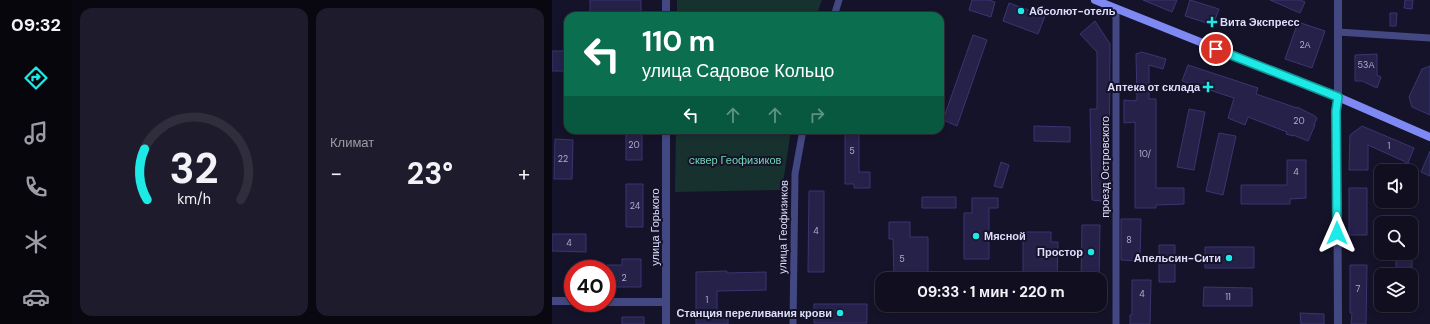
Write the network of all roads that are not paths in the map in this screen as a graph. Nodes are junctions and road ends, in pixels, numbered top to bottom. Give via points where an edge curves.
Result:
1 (666, 0) edge
2 (839, 0) edge
3 (1095, 0) edge
4 (1338, 0) edge
5 (1116, 9) junction
6 (666, 12) edge
7 (835, 12) edge
8 (1338, 32) junction
9 (1430, 38) edge
10 (1338, 97) junction
11 (666, 134) edge
12 (801, 134) edge
13 (1430, 137) edge
14 (552, 301) edge
15 (564, 301) edge
16 (616, 302) edge
17 (666, 302) junction
18 (666, 324) edge
19 (793, 324) edge
20 (1116, 324) edge
21 (1338, 324) edge

1 - 6 street
2 - 7 street
3 - 5 main road
4 - 8 street
5 - 10 main road
5 - 20 street, проезд Островского
8 - 9 street
8 - 10 street
10 - 13 main road
10 - 21 street
11 - 17 street, улица Горького
12 - 19 street, улица Геофизиков via 795,174
14 - 15 street
16 - 17 street
17 - 18 street, улица Горького

